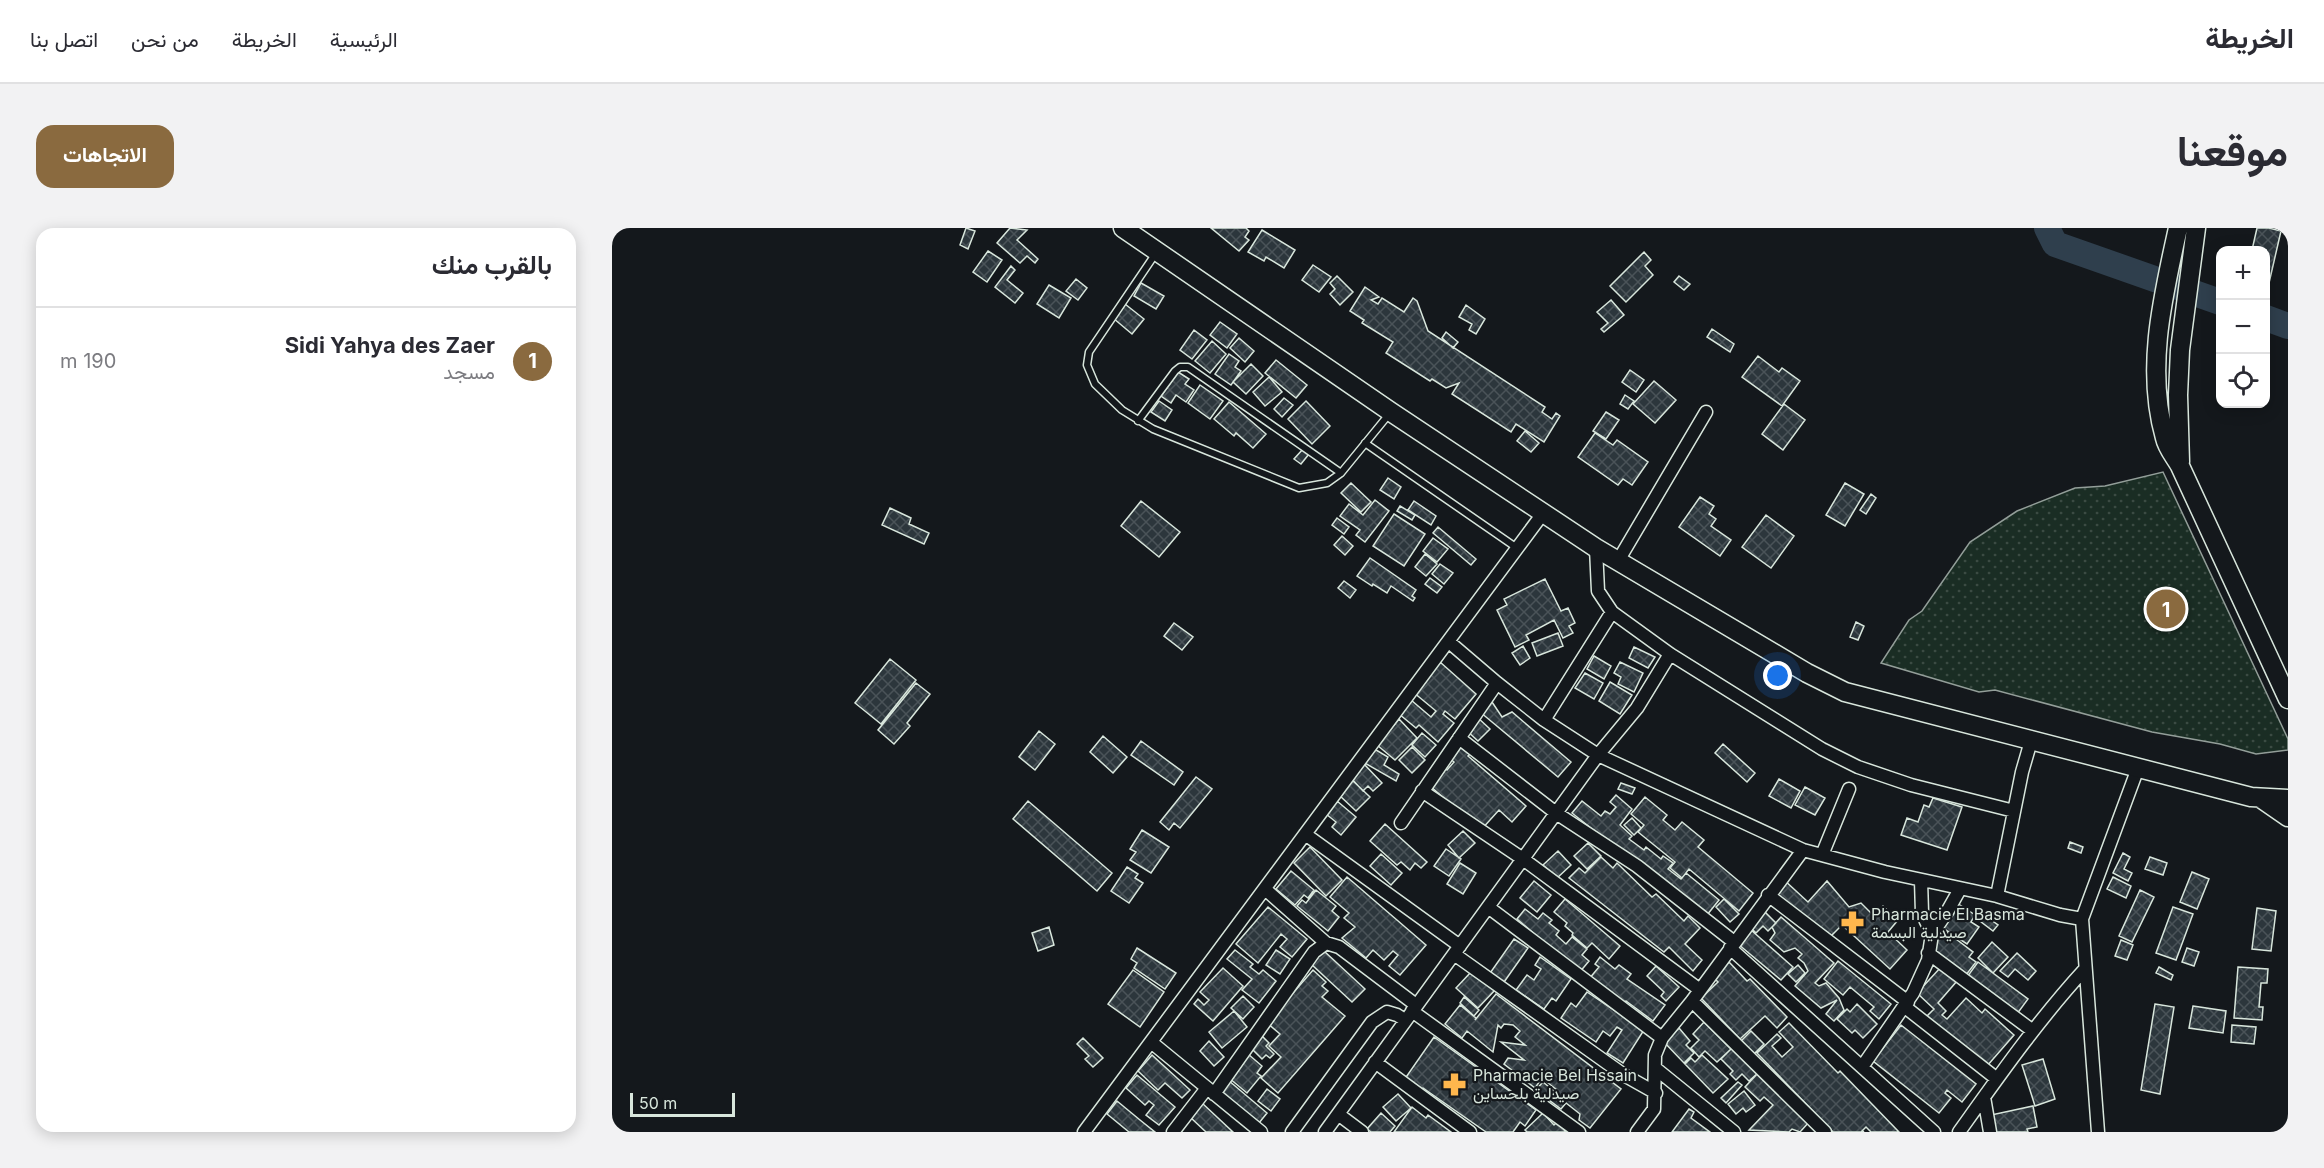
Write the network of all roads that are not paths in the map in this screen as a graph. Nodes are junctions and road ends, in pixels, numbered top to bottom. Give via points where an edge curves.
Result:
1 (1123, 228) edge
2 (2178, 228) edge
3 (2196, 228) edge
4 (1156, 252) junction
5 (1391, 412) junction
6 (1706, 412) dead end
7 (1138, 421) junction
8 (1365, 443) junction
9 (2180, 466) junction
10 (1341, 473) junction
11 (1544, 513) junction
12 (1517, 548) junction
13 (1596, 548) junction
14 (1618, 561) junction
15 (1612, 612) junction
16 (1449, 642) junction
17 (1670, 654) junction
18 (1497, 683) junction
19 (2288, 699) edge
20 (1544, 720) junction
21 (1459, 738) junction
22 (2031, 741) junction
23 (1598, 755) junction
24 (2138, 768) junction
25 (1849, 789) dead end
26 (1422, 791) junction
27 (2262, 799) junction
28 (2288, 799) edge
29 (2014, 811) junction
30 (1556, 813) junction
31 (2288, 817) edge
32 (1401, 823) dead end
33 (1305, 834) junction
34 (1803, 850) junction
35 (1822, 855) junction
36 (1523, 859) junction
37 (1921, 880) junction
38 (1265, 889) junction
39 (1960, 889) junction
40 (1768, 895) junction
41 (1997, 896) junction
42 (1488, 907) junction
43 (2082, 919) junction
44 (1932, 934) junction
45 (1326, 943) junction
46 (1732, 945) junction
47 (1457, 950) junction
48 (1928, 953) junction
49 (2085, 969) junction
50 (1700, 990) junction
51 (1692, 1001) junction
52 (1907, 1004) junction
53 (1411, 1012) junction
54 (2033, 1031) junction
55 (1662, 1038) junction
56 (1151, 1042) junction
57 (1376, 1062) junction
58 (1862, 1067) junction
59 (1655, 1068) junction
60 (1997, 1079) junction
61 (1211, 1091) junction
62 (1656, 1093) junction
63 (1984, 1097) junction
64 (1338, 1114) junction
65 (1084, 1132) edge
66 (1173, 1132) edge
67 (1261, 1132) edge
68 (1292, 1132) edge
69 (1325, 1132) edge
70 (1362, 1132) edge
71 (1470, 1132) edge
72 (1579, 1132) edge
73 (1637, 1132) edge
74 (1734, 1132) edge
75 (1825, 1132) edge
76 (1934, 1132) edge
77 (1959, 1132) edge
78 (1990, 1132) edge
79 (2098, 1132) edge

1 - 4 street
2 - 9 street via 2157,349 2155,383 2165,439
3 - 9 street via 2180,350
4 - 5 street
4 - 7 lane via 1089,352 1087,365 1095,384
5 - 8 lane
5 - 11 street
6 - 14 street
7 - 10 lane via 1299,488 1327,483
7 - 10 lane via 1175,371 1188,367
8 - 10 lane
8 - 12 lane
9 - 19 street
11 - 12 street
11 - 13 street
12 - 16 street
13 - 14 street
13 - 15 street via 1598,591
14 - 22 street via 1845,692
15 - 17 street
15 - 20 street
16 - 18 street
16 - 33 street
17 - 23 street via 1637,708
17 - 29 street via 1822,749 1858,767
18 - 20 street
18 - 21 street
20 - 23 street
21 - 26 street
21 - 30 street
22 - 24 street
22 - 29 street
23 - 30 street
23 - 34 street
24 - 27 street
24 - 43 street
25 - 35 street
26 - 32 street
26 - 36 street
27 - 28 street
27 - 31 street
29 - 41 street
30 - 36 street
30 - 46 street via 1637,866
33 - 38 street
33 - 47 street
34 - 35 street
34 - 40 street
35 - 37 street
36 - 42 street
36 - 50 street
37 - 39 street
37 - 44 street via 1922,913
38 - 45 street
38 - 56 street
39 - 41 street
39 - 44 street
40 - 46 street
40 - 52 street
41 - 43 street
42 - 47 street
42 - 55 street
43 - 49 street
44 - 48 street
45 - 53 street via 1339,947
45 - 61 street via 1314,952
46 - 50 street
46 - 58 street
47 - 53 street
47 - 62 street via 1624,1076
48 - 52 street via 1924,973
48 - 54 street
49 - 54 street
49 - 79 street
50 - 51 street
51 - 55 street
51 - 75 street
52 - 58 street
52 - 60 street
53 - 57 street
53 - 68 street via 1387,1012 1372,1022
53 - 72 street
54 - 60 street
55 - 59 street
56 - 61 street
56 - 65 street
57 - 64 street
57 - 71 street
58 - 76 street
59 - 62 street
59 - 74 street
60 - 63 street
61 - 66 street
61 - 67 street
62 - 73 street via 1651,1117
63 - 77 street
63 - 78 street
64 - 69 street
64 - 70 street

